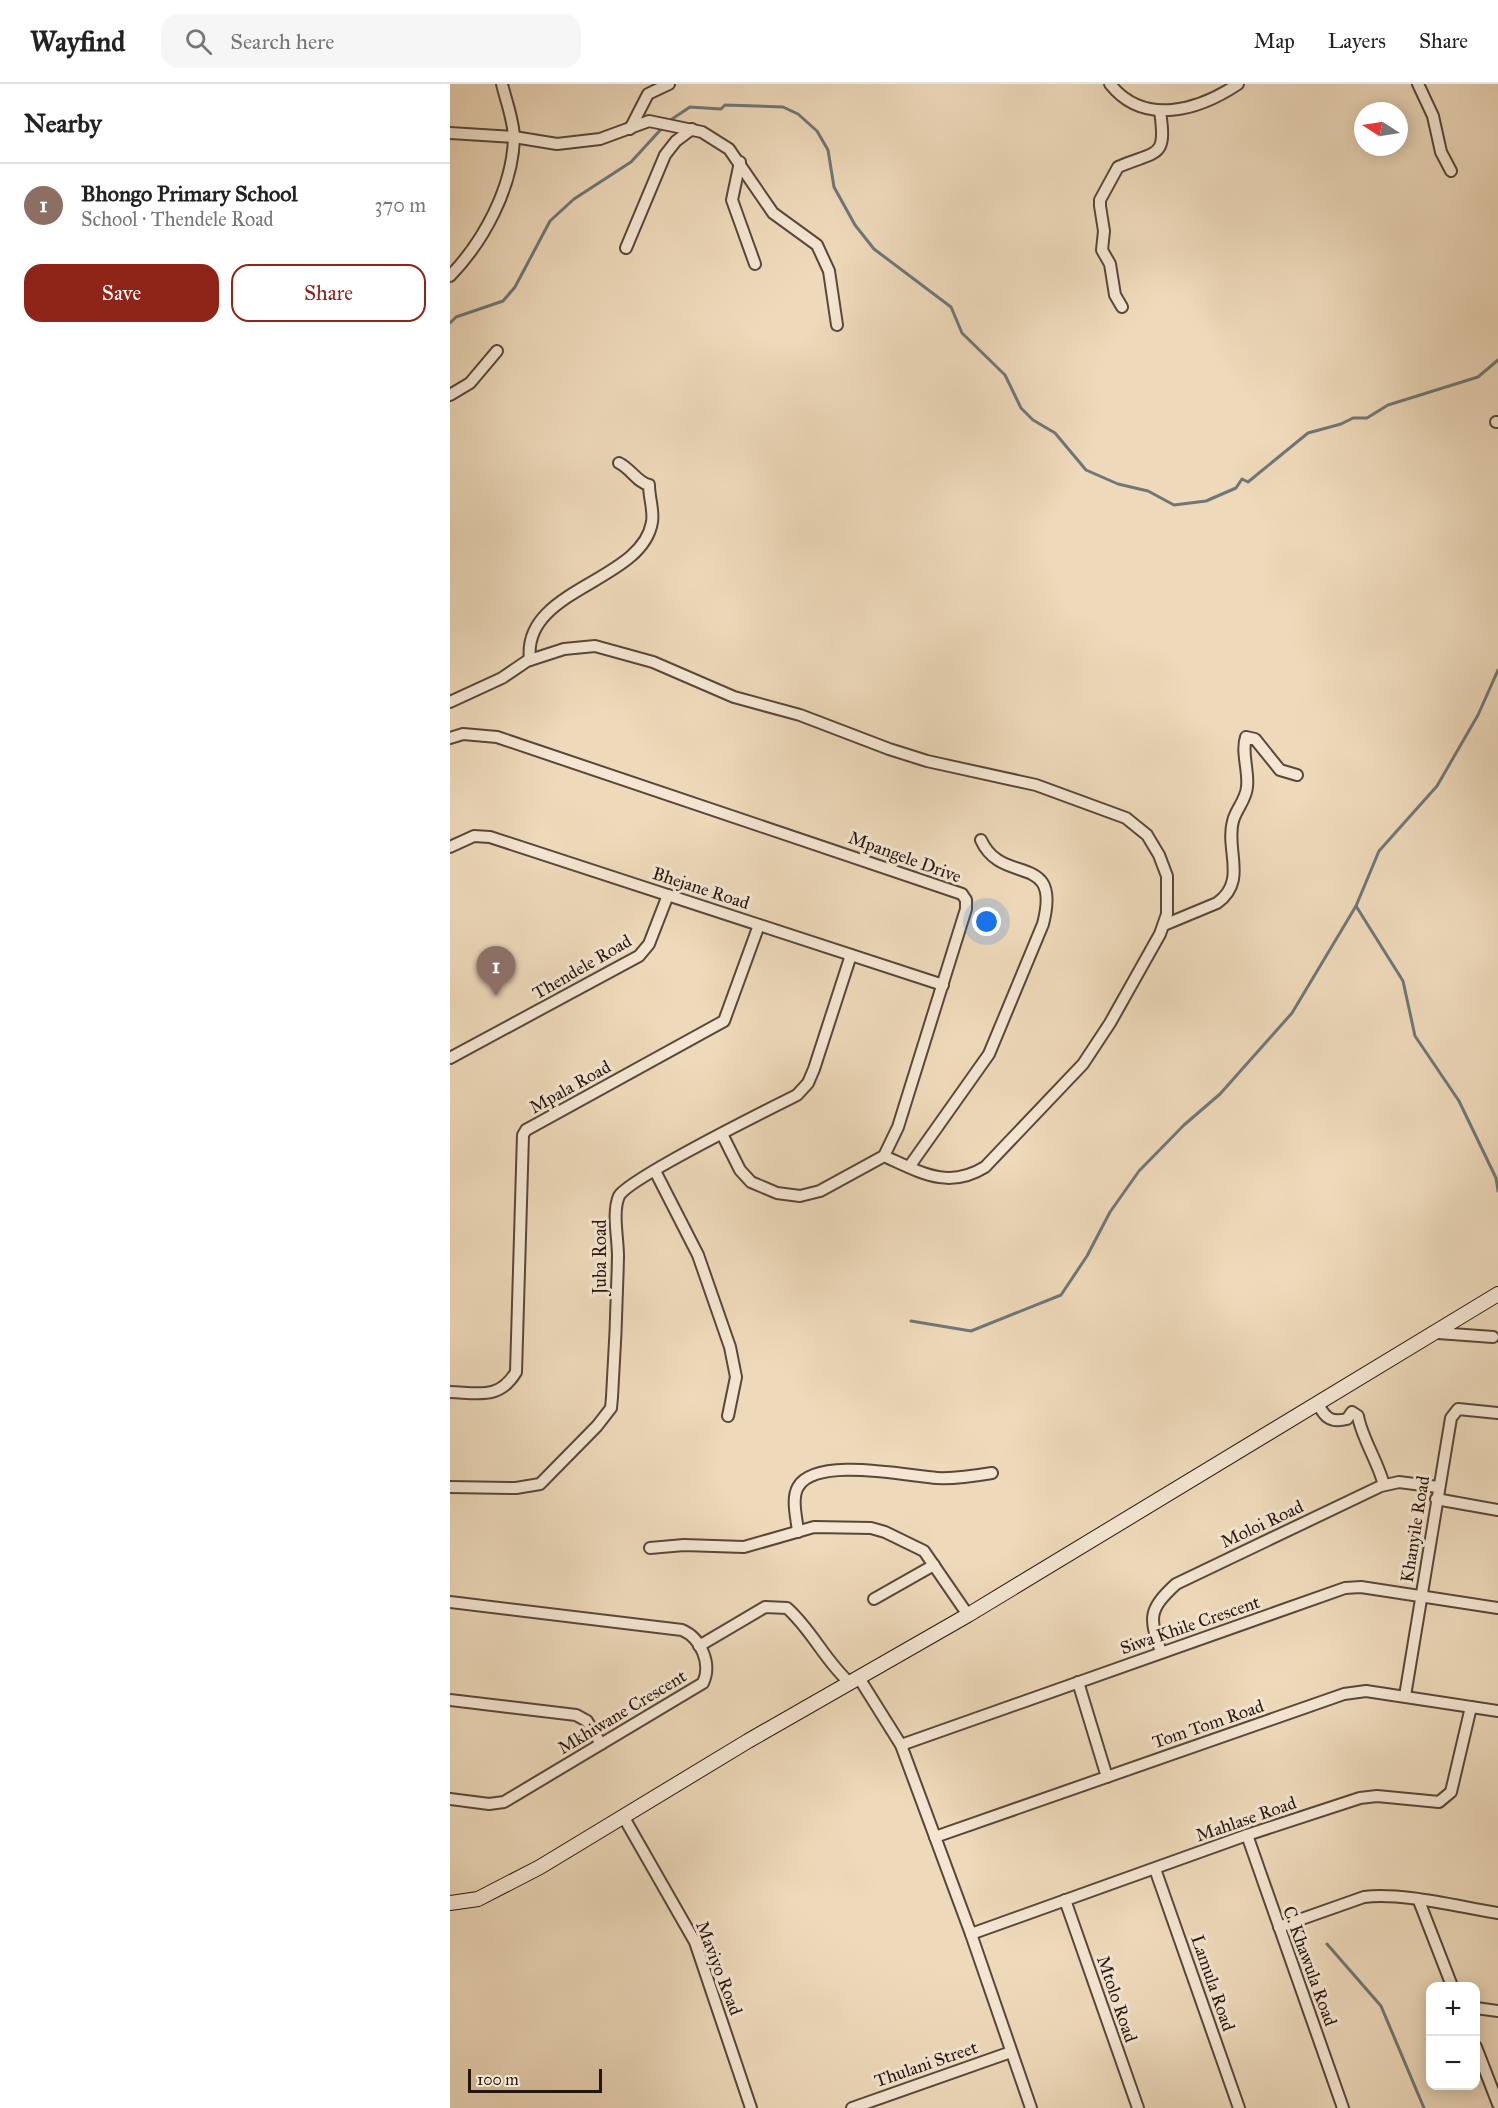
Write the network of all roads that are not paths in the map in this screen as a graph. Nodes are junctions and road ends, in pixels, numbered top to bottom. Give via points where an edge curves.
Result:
1 (502, 84) edge
2 (669, 84) edge
3 (1110, 84) edge
4 (1238, 84) edge
5 (1418, 84) edge
6 (1161, 111) junction
7 (630, 129) junction
8 (692, 129) junction
9 (450, 133) edge
10 (514, 137) junction
11 (740, 162) junction
12 (1451, 171) dead end
13 (626, 248) dead end
14 (755, 264) dead end
15 (450, 276) edge
16 (1122, 307) dead end
17 (837, 325) dead end
18 (497, 351) dead end
19 (450, 395) edge
20 (620, 463) dead end
21 (530, 660) junction
22 (450, 702) edge
23 (450, 738) edge
24 (1297, 775) dead end
25 (981, 840) dead end
26 (450, 847) edge
27 (669, 895) junction
28 (759, 925) junction
29 (1164, 925) junction
30 (851, 955) junction
31 (943, 985) junction
32 (450, 1058) edge
33 (722, 1134) junction
34 (884, 1156) junction
35 (909, 1167) junction
36 (655, 1171) junction
37 (1498, 1294) edge
38 (1438, 1333) junction
39 (1493, 1336) dead end
40 (450, 1392) edge
41 (1318, 1404) junction
42 (1498, 1413) edge
43 (728, 1416) dead end
44 (992, 1473) dead end
45 (1384, 1485) junction
46 (1438, 1487) junction
47 (450, 1488) edge
48 (1436, 1499) junction
49 (1498, 1509) edge
50 (798, 1532) junction
51 (650, 1548) dead end
52 (934, 1565) junction
53 (1421, 1596) junction
54 (874, 1599) dead end
55 (450, 1602) edge
56 (1498, 1608) edge
57 (968, 1615) junction
58 (699, 1646) junction
59 (1161, 1652) junction
60 (855, 1680) junction
61 (1078, 1682) junction
62 (1405, 1696) junction
63 (450, 1700) edge
64 (1471, 1707) junction
65 (1498, 1711) edge
66 (601, 1744) junction
67 (901, 1745) junction
68 (1107, 1777) junction
69 (450, 1799) edge
70 (623, 1815) junction
71 (1247, 1835) junction
72 (935, 1837) junction
73 (1155, 1869) junction
74 (1065, 1900) junction
75 (1419, 1901) junction
76 (450, 1903) edge
77 (1498, 1913) edge
78 (1279, 1927) junction
79 (971, 1934) junction
80 (1450, 1982) edge
81 (1480, 2009) edge
82 (1498, 2011) edge
83 (1011, 2052) junction
84 (1480, 2057) edge
85 (1498, 2104) edge
86 (751, 2108) edge
87 (852, 2108) edge
88 (1031, 2108) edge
89 (1138, 2108) edge
90 (1239, 2108) edge
91 (1343, 2108) edge

1 - 10 street
2 - 7 street via 648,94
3 - 6 street via 1129,103
4 - 6 street via 1200,105
5 - 12 street
6 - 16 street via 1164,140 1158,150 1118,166 1100,200 1102,250
7 - 8 street via 649,121
7 - 10 street via 578,144 549,144
8 - 11 street via 716,140
8 - 13 street via 665,155
9 - 10 street
10 - 15 street via 500,199 482,235
11 - 14 street via 732,201
11 - 17 street via 773,213 817,244 828,272
18 - 19 street via 470,382
20 - 21 street via 649,486 649,533 633,554 538,621 530,640
21 - 22 street via 487,686
21 - 29 street via 564,649 612,650 676,670 734,697 800,715 889,749 1015,779 1126,818 1147,835 1160,855 1169,895
23 - 31 street, Mpangele Drive via 463,734 497,737 957,890 966,900 966,909
24 - 29 street via 1280,770 1255,739 1246,737 1247,790 1233,822 1233,882 1217,903
25 - 35 street via 992,858 1030,872 1043,882 1048,904 989,1053
26 - 27 street, Bhejane Road via 474,836 490,837
27 - 28 street, Bhejane Road
27 - 32 street, Thendele Road via 649,944 639,956
28 - 30 street, Bhejane Road
28 - 40 street, Mpala Road via 724,1021 526,1130 516,1372 495,1393
29 - 35 street via 1083,1064 985,1167 955,1179
30 - 31 street, Bhejane Road
30 - 33 street, Juba Road via 808,1083 797,1095
31 - 34 street, Mpangele Drive via 898,1127
33 - 34 street via 744,1175 777,1193 811,1194
33 - 36 street, Juba Road
34 - 35 street
36 - 43 street via 698,1255 730,1347 736,1377
36 - 47 street, Juba Road via 626,1188 617,1206 610,1408 540,1484
37 - 38 street
38 - 39 street
38 - 41 street
41 - 45 street via 1324,1416 1337,1422 1347,1419 1352,1412 1358,1416
41 - 57 street
42 - 46 street, Khanyile Road via 1464,1407 1454,1413
44 - 50 street via 936,1478 857,1470 812,1475 803,1480 796,1492
45 - 46 street, Moloi Road via 1410,1482
45 - 59 street, Moloi Road via 1176,1584 1152,1616
46 - 48 street, Khanyile Road
48 - 49 street
48 - 53 street, Khanyile Road
50 - 51 street via 744,1547
50 - 52 street via 827,1526 871,1528 924,1551
52 - 54 street
52 - 57 street
53 - 56 street, Siwa Khile Crescent
53 - 59 street, Siwa Khile Crescent via 1345,1588
53 - 62 street, Khanyile Road
55 - 58 street via 671,1628 687,1632
57 - 60 street
58 - 60 street via 765,1607 787,1608 838,1672
58 - 66 street, Mkhiwane Crescent via 707,1669 703,1683
59 - 61 street, Siwa Khile Crescent
60 - 67 street
60 - 70 street
61 - 67 street, Siwa Khile Crescent
61 - 68 street
62 - 64 street, Tom Tom Road
62 - 68 street, Tom Tom Road via 1366,1691 1344,1694
63 - 66 street via 576,1715 587,1721
64 - 65 street, Tom Tom Road
64 - 71 street, Mahlase Road via 1451,1792 1446,1798 1439,1802 1369,1796
66 - 69 street, Mkhiwane Crescent via 504,1802
67 - 72 street
68 - 72 street, Tom Tom Road
70 - 76 street via 498,1891
70 - 86 street, Maviyo Road via 695,1942
71 - 73 street, Mahlase Road
71 - 78 street, C. Khawula Road
72 - 79 street
73 - 74 street, Mahlase Road
73 - 90 street, Lamula Road
74 - 79 street, Mahlase Road
74 - 89 street, Mtolo Road
75 - 77 street
75 - 78 street via 1394,1896 1364,1897
75 - 80 street
78 - 91 street, C. Khawula Road
79 - 83 street
81 - 82 street
83 - 87 street, Thulani Street
83 - 88 street
84 - 85 street

